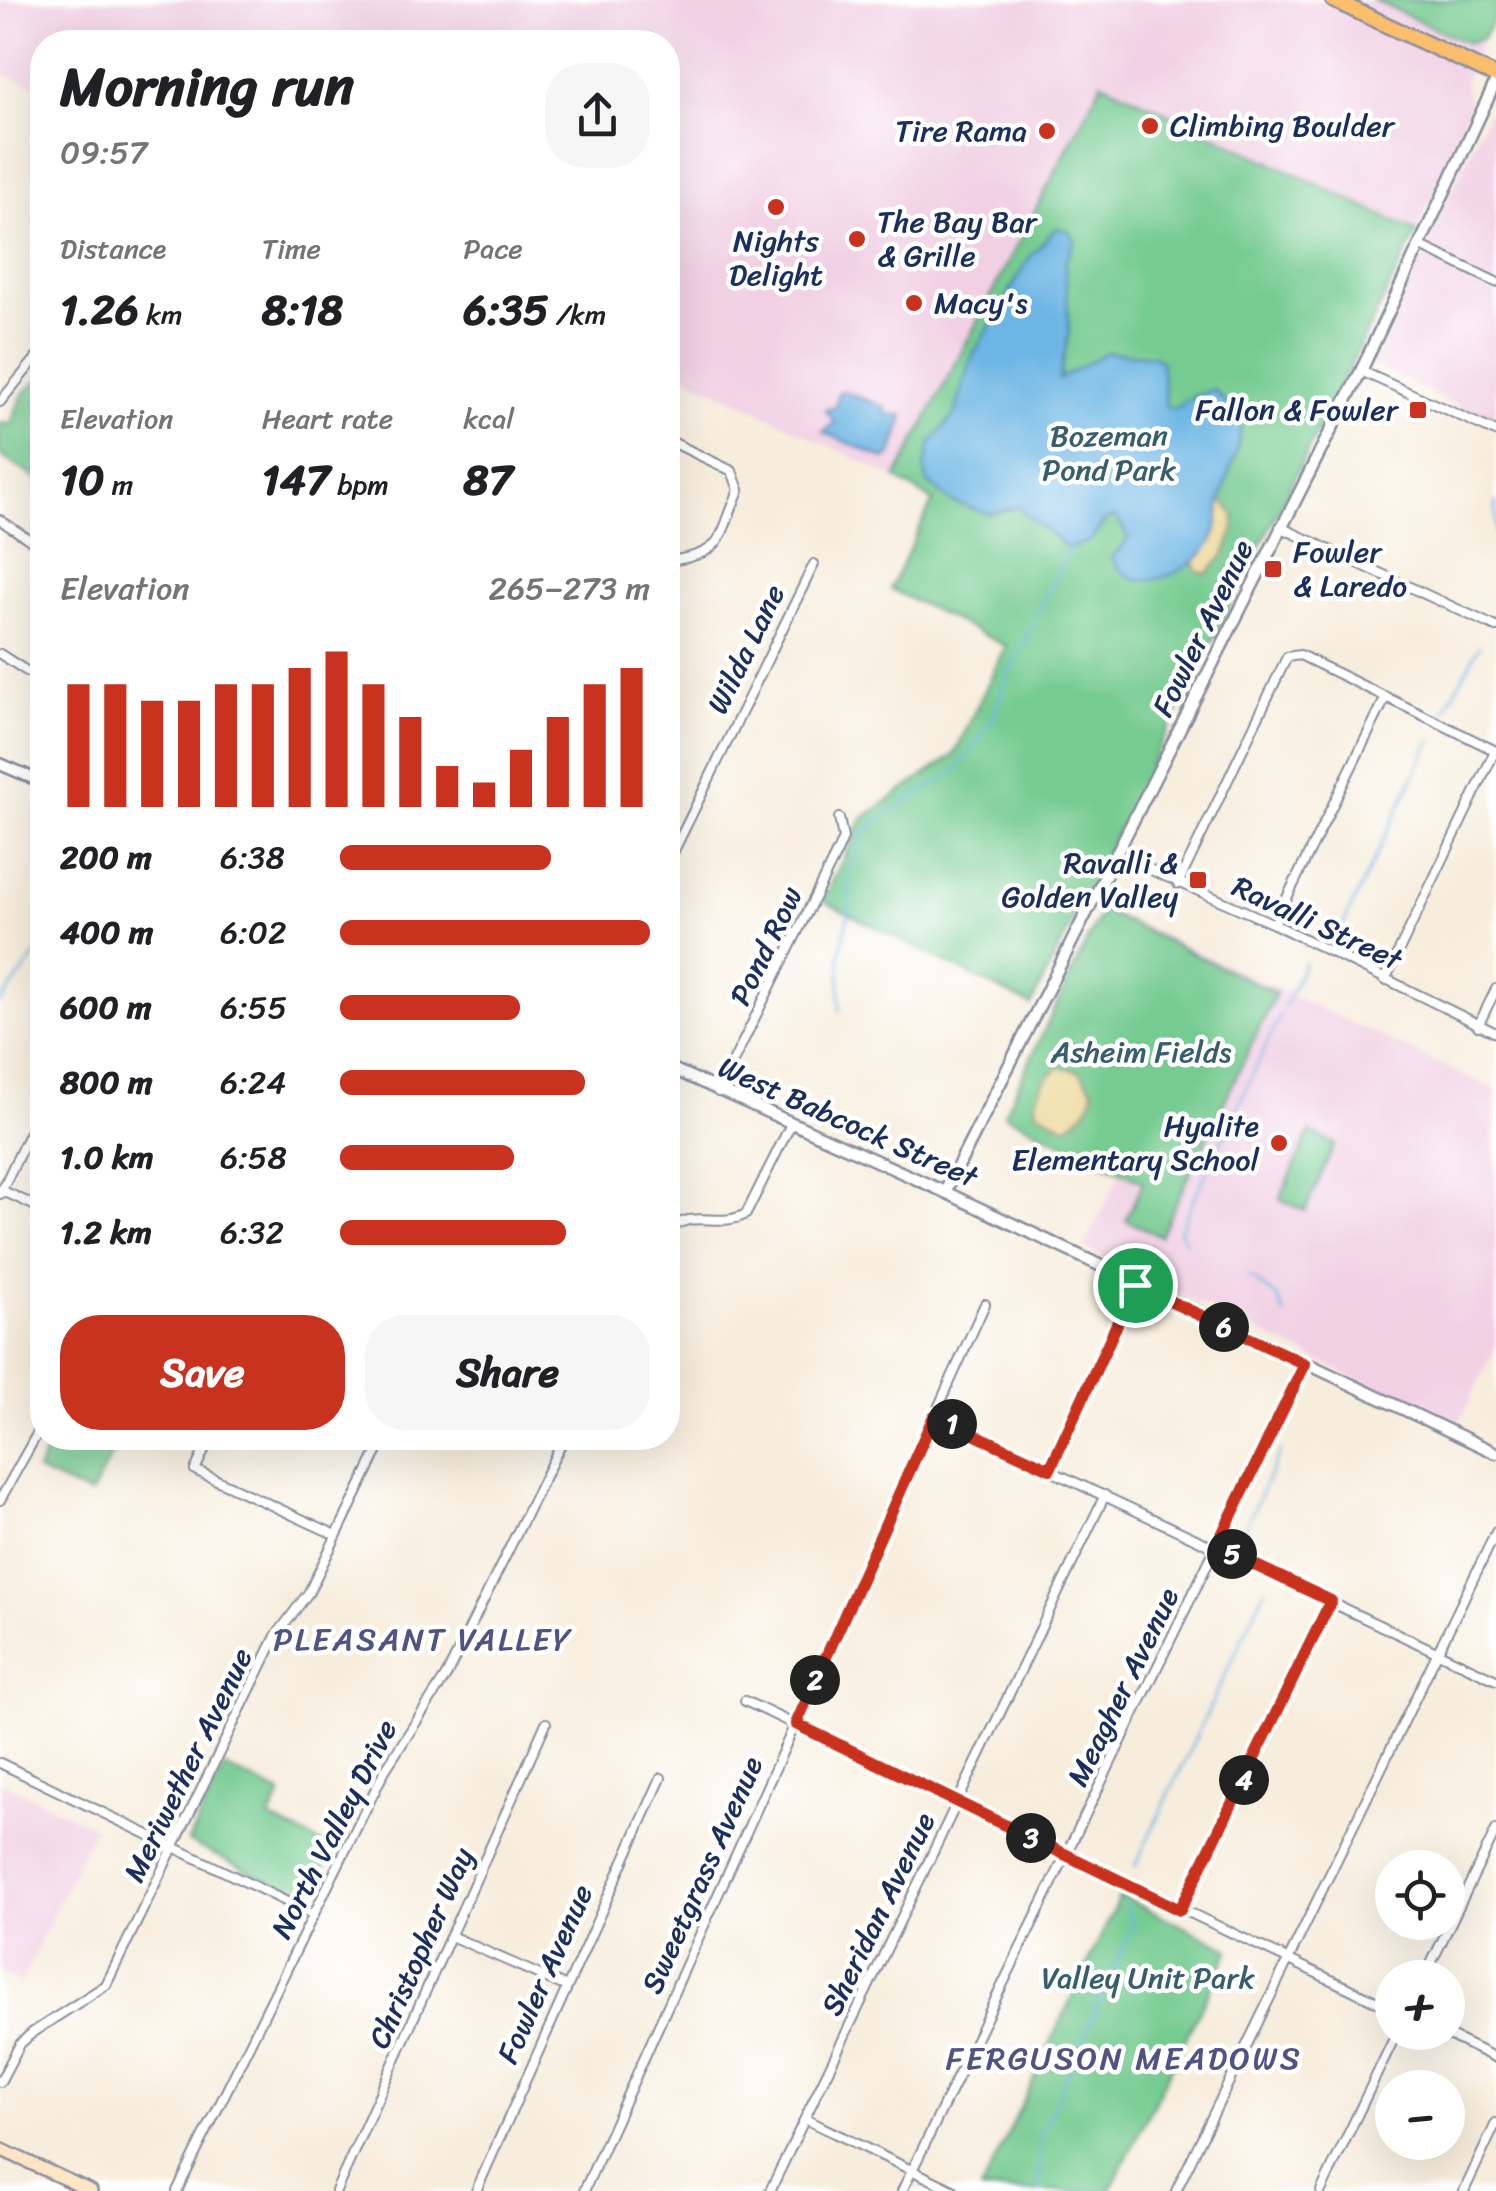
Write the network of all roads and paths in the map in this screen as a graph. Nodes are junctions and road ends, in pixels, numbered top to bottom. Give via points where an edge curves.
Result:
1 (1333, 0) edge
2 (1496, 78) edge
3 (1421, 246) junction
4 (1496, 282) edge
5 (30, 365) edge
6 (1362, 372) junction
7 (0, 402) edge
8 (1496, 432) edge
9 (680, 446) edge
10 (0, 520) edge
11 (1280, 528) junction
12 (30, 540) edge
13 (680, 559) edge
14 (814, 564) dead end
15 (1496, 627) edge
16 (0, 654) edge
17 (30, 673) edge
18 (1385, 698) junction
19 (1496, 751) edge
20 (0, 764) edge
21 (30, 777) edge
22 (839, 818) dead end
23 (680, 838) edge
24 (1117, 855) junction
25 (1178, 884) junction
26 (1274, 924) junction
27 (1385, 980) junction
28 (1496, 989) edge
29 (1478, 1026) junction
30 (1496, 1033) edge
31 (680, 1073) edge
32 (718, 1092) junction
33 (791, 1124) junction
34 (30, 1132) edge
35 (1, 1191) edge
36 (945, 1192) junction
37 (30, 1204) edge
38 (680, 1224) edge
39 (1135, 1285) junction
40 (985, 1304) dead end
41 (1305, 1364) junction
42 (934, 1416) junction
43 (30, 1446) edge
44 (204, 1450) edge
45 (378, 1450) edge
46 (558, 1450) edge
47 (1496, 1453) edge
48 (1050, 1469) junction
49 (1105, 1495) junction
50 (0, 1500) edge
51 (1496, 1532) edge
52 (336, 1536) junction
53 (1216, 1547) junction
54 (1492, 1549) edge
55 (1331, 1601) junction
56 (1438, 1651) junction
57 (1496, 1680) edge
58 (745, 1700) dead end
59 (546, 1723) dead end
60 (796, 1724) junction
61 (0, 1763) edge
62 (661, 1778) dead end
63 (957, 1800) junction
64 (1496, 1830) edge
65 (173, 1847) junction
66 (1066, 1856) junction
67 (1180, 1910) junction
68 (314, 1914) junction
69 (451, 1936) junction
70 (1288, 1960) junction
71 (1433, 1960) edge
72 (567, 1987) junction
73 (1375, 2001) edge
74 (1465, 2043) edge
75 (1389, 2050) edge
76 (1496, 2058) edge
77 (0, 2082) edge
78 (804, 2119) junction
79 (1496, 2123) edge
80 (0, 2149) edge
81 (911, 2172) junction
82 (92, 2191) edge
83 (177, 2191) edge
84 (336, 2191) edge
85 (476, 2191) edge
86 (584, 2191) edge
87 (770, 2191) edge
88 (902, 2191) edge
89 (955, 2191) edge
90 (1176, 2191) edge
91 (1321, 2191) edge
92 (1464, 2191) edge

1 - 2 highway
2 - 3 street, Fowler Avenue
3 - 4 street
3 - 6 street, Fowler Avenue
5 - 7 street
6 - 8 street
6 - 11 street, Fowler Avenue
9 - 13 street via 732,471 739,490 714,550
10 - 12 street
11 - 15 street
11 - 24 street, Fowler Avenue
14 - 23 street, Wilda Lane
16 - 17 street
18 - 19 street
18 - 25 street via 1300,655 1287,657
18 - 26 street
19 - 27 street
20 - 21 street
22 - 32 street, Pond Row via 838,850
24 - 25 street, Ravalli Street
24 - 36 street, Fowler Avenue
25 - 26 street, Ravalli Street
26 - 27 street, Ravalli Street
27 - 29 street, Ravalli Street
28 - 29 street
29 - 30 street, Ravalli Street
31 - 32 street, West Babcock Street
32 - 33 street, West Babcock Street
33 - 36 street, West Babcock Street
33 - 38 street via 746,1214
34 - 35 street
35 - 37 street
36 - 39 street, West Babcock Street
39 - 41 street, West Babcock Street
39 - 48 street
40 - 42 street, Sweetgrass Avenue
41 - 47 street, West Babcock Street
41 - 53 street, Meagher Avenue
42 - 48 street
42 - 60 street, Sweetgrass Avenue
43 - 50 street
44 - 52 street via 194,1470
45 - 52 street, Meriwether Avenue
46 - 68 street, North Valley Drive via 472,1628 385,1770
48 - 49 street
49 - 53 street
49 - 63 street, Sheridan Avenue
51 - 54 street
52 - 65 street, Meriwether Avenue via 301,1606 276,1636
53 - 55 street
53 - 66 street, Meagher Avenue
54 - 56 street
55 - 56 street
55 - 67 street
56 - 57 street
56 - 70 street
58 - 60 street
59 - 69 street, Christopher Way
60 - 63 street
60 - 86 street, Sweetgrass Avenue
61 - 65 street
62 - 72 street, Fowler Avenue
63 - 66 street
63 - 78 street, Sheridan Avenue
64 - 71 street
65 - 68 street
65 - 77 street, Meriwether Avenue via 106,1985 33,2032
66 - 67 street
66 - 81 street, Meagher Avenue
67 - 70 street
68 - 83 street, North Valley Drive
69 - 72 street
69 - 84 street, Christopher Way
70 - 73 street
70 - 90 street
72 - 85 street, Fowler Avenue
74 - 76 street
75 - 91 street
78 - 81 street
78 - 87 street, Sheridan Avenue
79 - 92 street
80 - 82 main road
81 - 88 street, Meagher Avenue
81 - 89 street

